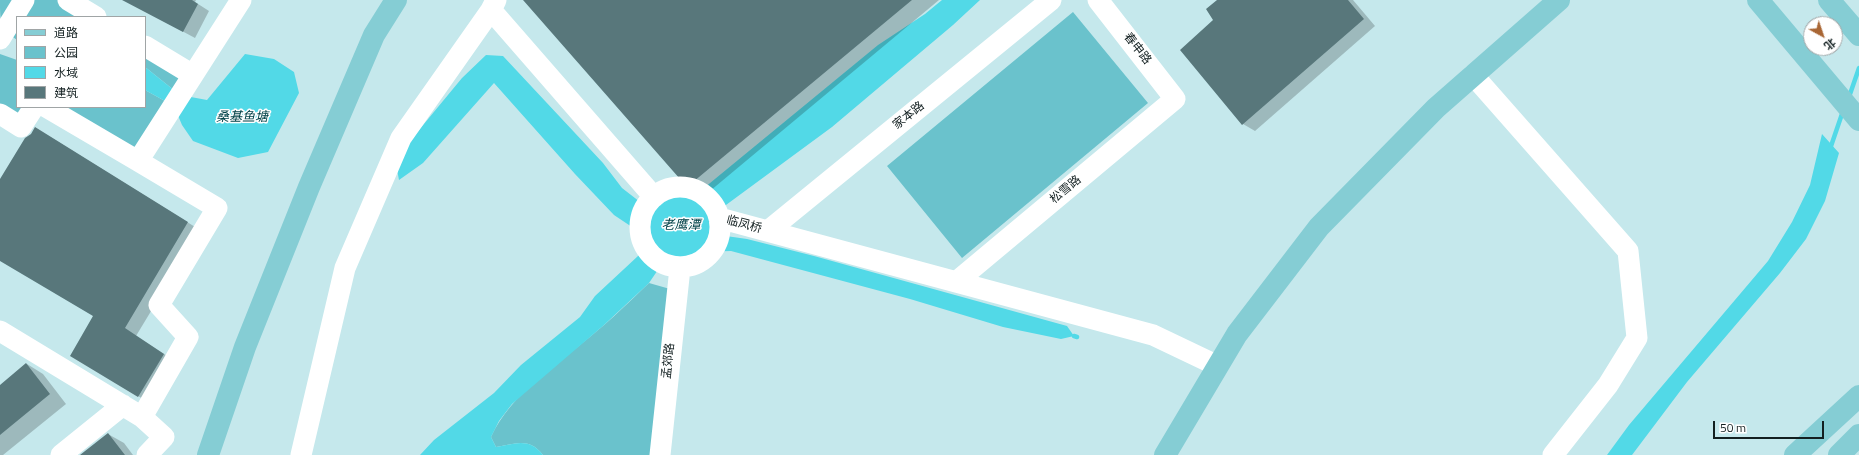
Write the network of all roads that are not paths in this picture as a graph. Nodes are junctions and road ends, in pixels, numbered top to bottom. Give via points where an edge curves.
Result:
1 (24, 0) edge
2 (68, 0) edge
3 (241, 0) edge
4 (396, 0) edge
5 (1050, 0) edge
6 (1098, 0) edge
7 (1559, 0) edge
8 (1758, 0) edge
9 (1829, 0) edge
10 (493, 5) edge
11 (94, 16) edge
12 (1859, 35) edge
13 (0, 39) edge
14 (146, 47) edge
15 (1473, 75) junction
16 (182, 91) junction
17 (1175, 99) joint
18 (33, 108) edge
19 (48, 108) edge
20 (0, 114) edge
21 (1859, 120) edge
22 (138, 161) junction
23 (650, 200) junction
24 (719, 221) junction
25 (768, 232) junction
26 (672, 266) junction
27 (956, 282) junction
28 (4, 339) edge
29 (1218, 366) junction
30 (1859, 396) edge
31 (123, 405) junction
32 (142, 417) junction
33 (1859, 435) edge
34 (1559, 453) edge
35 (61, 455) edge
36 (147, 455) edge
37 (208, 455) edge
38 (301, 455) edge
39 (660, 455) edge
40 (1165, 455) edge
41 (1795, 455) edge
42 (1839, 455) edge

1 - 13 street
2 - 11 street
3 - 16 street
4 - 37 main road via 374,35 312,181 245,347
5 - 25 street, 家本路
6 - 17 street, 春申路
7 - 15 main road
8 - 21 main road
9 - 12 main road
10 - 23 street
10 - 38 street via 401,138 348,261
14 - 16 street
15 - 29 main road via 1436,108 1319,227 1237,334
15 - 34 street via 1628,251 1637,338 1608,385
16 - 22 street
17 - 27 street, 松雪路
18 - 20 street via 21,127
19 - 22 street
22 - 32 street via 217,208 159,305 188,337
23 - 24 street via 666,190 679,187 694,190 705,196 714,206
23 - 26 street via 641,237 651,255
24 - 25 street, 临凤桥
24 - 26 street via 711,253 698,263
25 - 27 street, 临凤桥
26 - 39 street, 孟郊路
27 - 29 street, 临凤桥 via 1153,335
28 - 31 street
29 - 40 main road
30 - 41 main road
31 - 32 street
31 - 35 street
32 - 36 street via 164,437
33 - 42 main road

